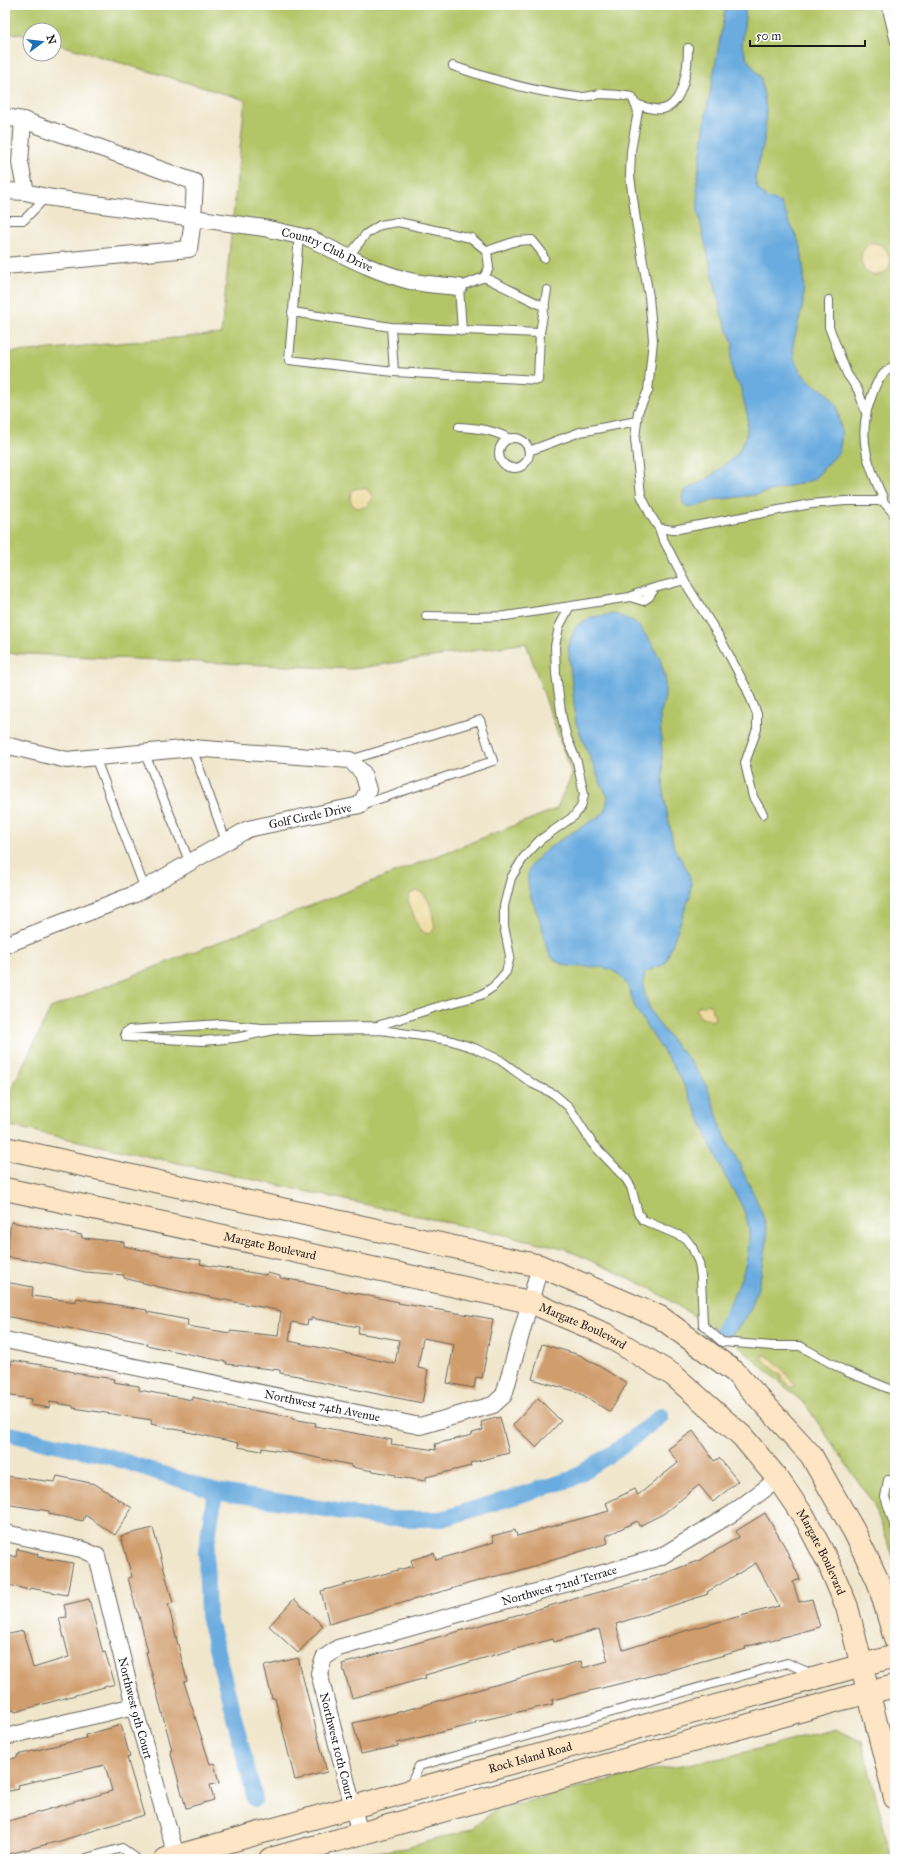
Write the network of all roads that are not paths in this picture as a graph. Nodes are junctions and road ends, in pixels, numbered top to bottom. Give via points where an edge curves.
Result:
1 (886, 5) edge
2 (895, 42) edge
3 (688, 48) dead end
4 (453, 66) dead end
5 (635, 104) junction
6 (5, 117) edge
7 (22, 120) junction
8 (5, 191) edge
9 (26, 192) junction
10 (46, 197) junction
11 (193, 219) junction
12 (5, 220) edge
13 (299, 235) junction
14 (487, 250) junction
15 (348, 257) junction
16 (544, 258) dead end
17 (5, 266) edge
18 (484, 277) junction
19 (459, 287) junction
20 (547, 290) dead end
21 (829, 300) dead end
22 (544, 307) junction
23 (292, 312) junction
24 (391, 327) junction
25 (462, 331) junction
26 (540, 333) junction
27 (895, 365) edge
28 (394, 372) junction
29 (866, 411) junction
30 (637, 421) junction
31 (459, 427) dead end
32 (510, 439) junction
33 (529, 450) junction
34 (881, 499) junction
35 (895, 515) edge
36 (659, 528) junction
37 (669, 529) junction
38 (662, 537) junction
39 (684, 580) junction
40 (570, 606) junction
41 (426, 616) dead end
42 (5, 745) edge
43 (192, 748) junction
44 (144, 752) junction
45 (95, 757) junction
46 (350, 760) junction
47 (360, 805) junction
48 (763, 814) dead end
49 (226, 842) junction
50 (190, 863) junction
51 (145, 889) junction
52 (5, 945) edge
53 (5, 1148) edge
54 (5, 1189) edge
55 (540, 1266) junction
56 (530, 1302) junction
57 (5, 1340) edge
58 (895, 1391) edge
59 (778, 1479) junction
60 (888, 1480) dead end
61 (895, 1527) edge
62 (5, 1533) edge
63 (895, 1639) edge
64 (895, 1656) edge
65 (324, 1658) joint
66 (862, 1666) junction
67 (895, 1686) edge
68 (868, 1692) junction
69 (134, 1706) junction
70 (5, 1737) edge
71 (895, 1798) edge
72 (352, 1806) junction
73 (360, 1835) junction
74 (173, 1858) edge
75 (83, 1859) edge
76 (137, 1859) edge
77 (270, 1859) edge

1 - 2 lane
3 - 5 lane via 685,83 670,106 662,109
4 - 5 lane via 488,79 578,97 619,94 632,97
5 - 30 lane via 638,111 631,151 630,176 653,340 648,391 638,412
6 - 7 street
7 - 9 street via 20,163
7 - 11 street via 194,182
8 - 9 street, Country Club Drive
9 - 10 street, Country Club Drive
10 - 11 street, Country Club Drive
10 - 12 lane via 24,220
11 - 13 street, Country Club Drive
11 - 17 street via 189,249
13 - 15 street, Country Club Drive
13 - 23 lane
14 - 15 lane via 471,238 398,222 380,225 366,234
14 - 16 lane via 516,241 532,240
14 - 18 lane via 489,268
15 - 19 street, Country Club Drive via 368,268 410,281
18 - 19 lane
18 - 22 lane
19 - 25 lane
20 - 22 lane
21 - 29 lane via 829,327 846,374 858,390
22 - 26 lane
23 - 24 lane
23 - 28 lane via 289,360
24 - 25 lane
24 - 28 lane
25 - 26 lane
26 - 28 lane via 538,380
27 - 29 lane via 884,372
29 - 34 lane via 865,452 883,498
30 - 33 lane via 580,432
30 - 36 lane via 635,439 641,495
31 - 32 lane via 478,428
32 - 33 lane via 524,442
32 - 33 lane via 504,442 499,451 501,461 509,468 520,468 528,461
34 - 35 lane
34 - 37 lane via 811,504
36 - 37 lane
36 - 38 lane
37 - 38 lane
38 - 39 lane
39 - 40 lane via 655,588 650,597 643,601 630,597
39 - 48 lane via 720,638 746,687 756,714 757,729 745,763 753,797
40 - 41 lane via 506,616
40 - 58 lane via 559,627 555,646 556,674 562,718 577,762 584,794 581,807 574,816 540,840 524,857 511,878 504,906 504,926 510,956 506,972 493,987 481,995 377,1026 276,1028 216,1024 130,1030 125,1033 126,1037 203,1041 280,1029 381,1030 449,1040 474,1048 513,1068 533,1084 563,1100 592,1143 626,1179 643,1220 685,1238 699,1263 703,1325 722,1342 800,1346 845,1371
42 - 45 street via 67,760
43 - 44 street
43 - 46 street
43 - 49 lane
44 - 45 street
44 - 50 lane
45 - 51 lane
46 - 47 street, Golf Circle Drive via 363,773 368,790
46 - 47 lane via 480,720 493,761
47 - 49 street, Golf Circle Drive via 248,829
49 - 50 street, Golf Circle Drive
50 - 51 street, Golf Circle Drive
51 - 52 street, Golf Circle Drive via 108,906
53 - 55 street
54 - 56 street, Margate Boulevard
55 - 56 street, Northwest 74th Avenue
55 - 63 street via 660,1317 735,1372 811,1455 855,1533 878,1581
56 - 57 street, Northwest 74th Avenue via 504,1395 493,1405 420,1426
56 - 59 street, Margate Boulevard via 605,1334 673,1375 742,1436
59 - 65 street, Northwest 72nd Terrace via 733,1513 660,1557 338,1648
59 - 66 street, Margate Boulevard via 806,1520 829,1564 847,1607
60 - 61 lane via 886,1497
62 - 69 street, Northwest 9th Court via 80,1549 97,1556
64 - 66 street, Rock Island Road
65 - 72 street, Northwest 10th Court via 319,1673
66 - 68 street, Margate Boulevard
66 - 72 street, Rock Island Road
67 - 68 street
68 - 71 street, Margate Boulevard
68 - 73 street
69 - 70 street
69 - 74 street, Northwest 9th Court
72 - 73 street, Northwest 10th Court
72 - 74 street, Rock Island Road
73 - 77 street
75 - 76 lane via 122,1848

